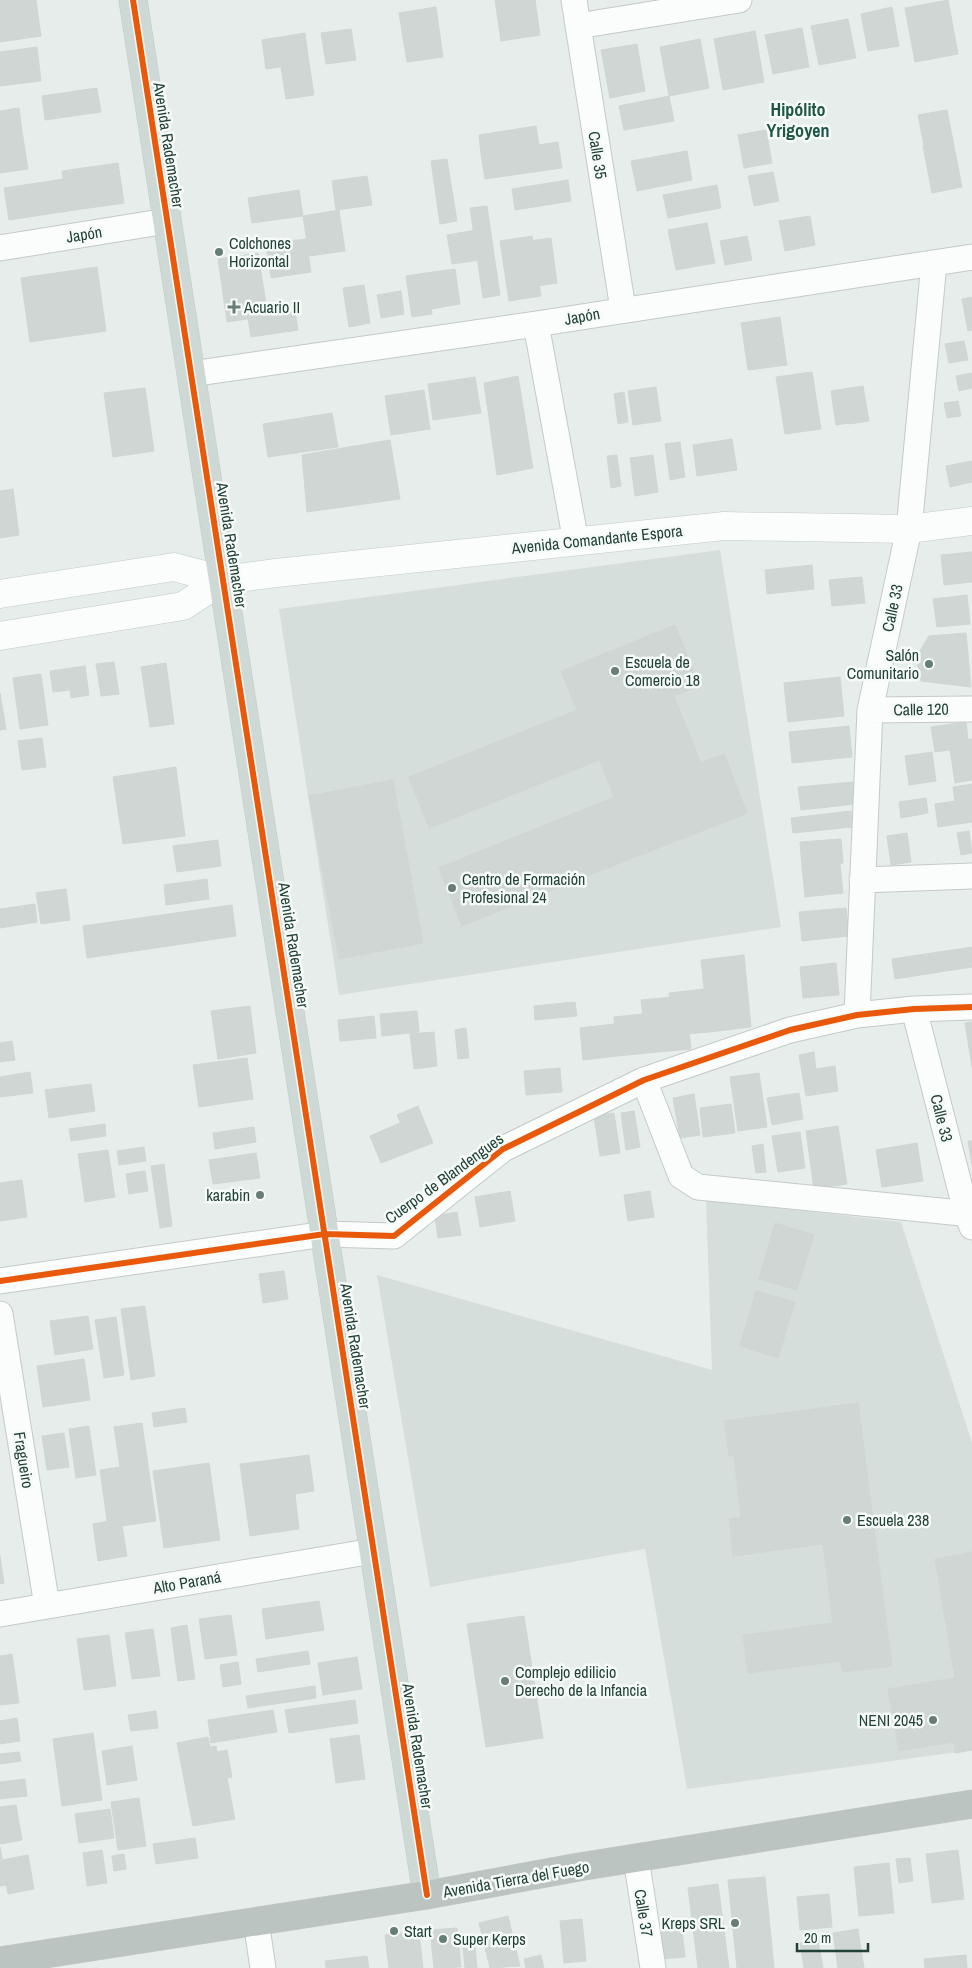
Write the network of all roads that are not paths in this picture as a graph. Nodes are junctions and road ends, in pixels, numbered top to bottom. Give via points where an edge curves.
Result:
1 (133, 0) edge
2 (574, 0) edge
3 (739, 0) edge
4 (578, 26) junction
5 (167, 221) junction
6 (0, 248) edge
7 (972, 257) edge
8 (934, 263) junction
9 (623, 309) junction
10 (536, 324) junction
11 (192, 374) junction
12 (972, 521) edge
13 (909, 529) junction
14 (576, 542) junction
15 (223, 580) junction
16 (0, 594) edge
17 (0, 636) edge
18 (972, 709) edge
19 (870, 710) junction
20 (972, 876) edge
21 (862, 880) junction
22 (972, 1007) edge
23 (914, 1009) junction
24 (857, 1015) junction
25 (644, 1080) junction
26 (970, 1218) edge
27 (325, 1234) junction
28 (0, 1281) edge
29 (0, 1314) edge
30 (373, 1551) junction
31 (47, 1606) junction
32 (0, 1614) edge
33 (972, 1804) edge
34 (636, 1858) junction
35 (427, 1895) junction
36 (256, 1921) junction
37 (0, 1961) edge
38 (263, 1968) edge
39 (653, 1968) edge

1 - 5 main road, Avenida Rademacher
2 - 4 street, Calle 35
3 - 4 street
4 - 9 street, Calle 35
5 - 6 street, Japón
5 - 11 main road, Avenida Rademacher
7 - 8 street, Japón
8 - 9 street, Japón
8 - 13 street, Calle 33
9 - 10 street, Japón
10 - 11 street, Japón
10 - 14 street
11 - 15 main road, Avenida Rademacher
12 - 13 street, Avenida Comandante Espora
13 - 14 street, Avenida Comandante Espora via 724,526
13 - 19 street, Calle 33
14 - 15 street, Avenida Comandante Espora
15 - 16 street, Avenida Comandante Espora via 174,567
15 - 17 street, Avenida Comandante Espora via 184,606
15 - 27 main road, Avenida Rademacher
18 - 19 street, Calle 120
19 - 21 street, Calle 33
20 - 21 street
21 - 24 street, Calle 33
22 - 23 street, Cuerpo de Blandengues
23 - 24 street, Cuerpo de Blandengues
23 - 26 street, Calle 33
24 - 25 street, Cuerpo de Blandengues via 790,1030
25 - 26 street via 681,1176 698,1187
25 - 27 street, Cuerpo de Blandengues via 504,1149 394,1236
27 - 28 street, Cuerpo de Blandengues
27 - 30 main road, Avenida Rademacher
29 - 31 street, Fragueiro
30 - 31 street, Alto Paraná
30 - 35 main road, Avenida Rademacher
31 - 32 street, Alto Paraná
33 - 34 highway, Avenida Tierra del Fuego
34 - 35 highway, Avenida Tierra del Fuego
34 - 39 street, Calle 37
35 - 36 highway, Avenida Tierra del Fuego
36 - 37 highway, Avenida Tierra del Fuego
36 - 38 street

